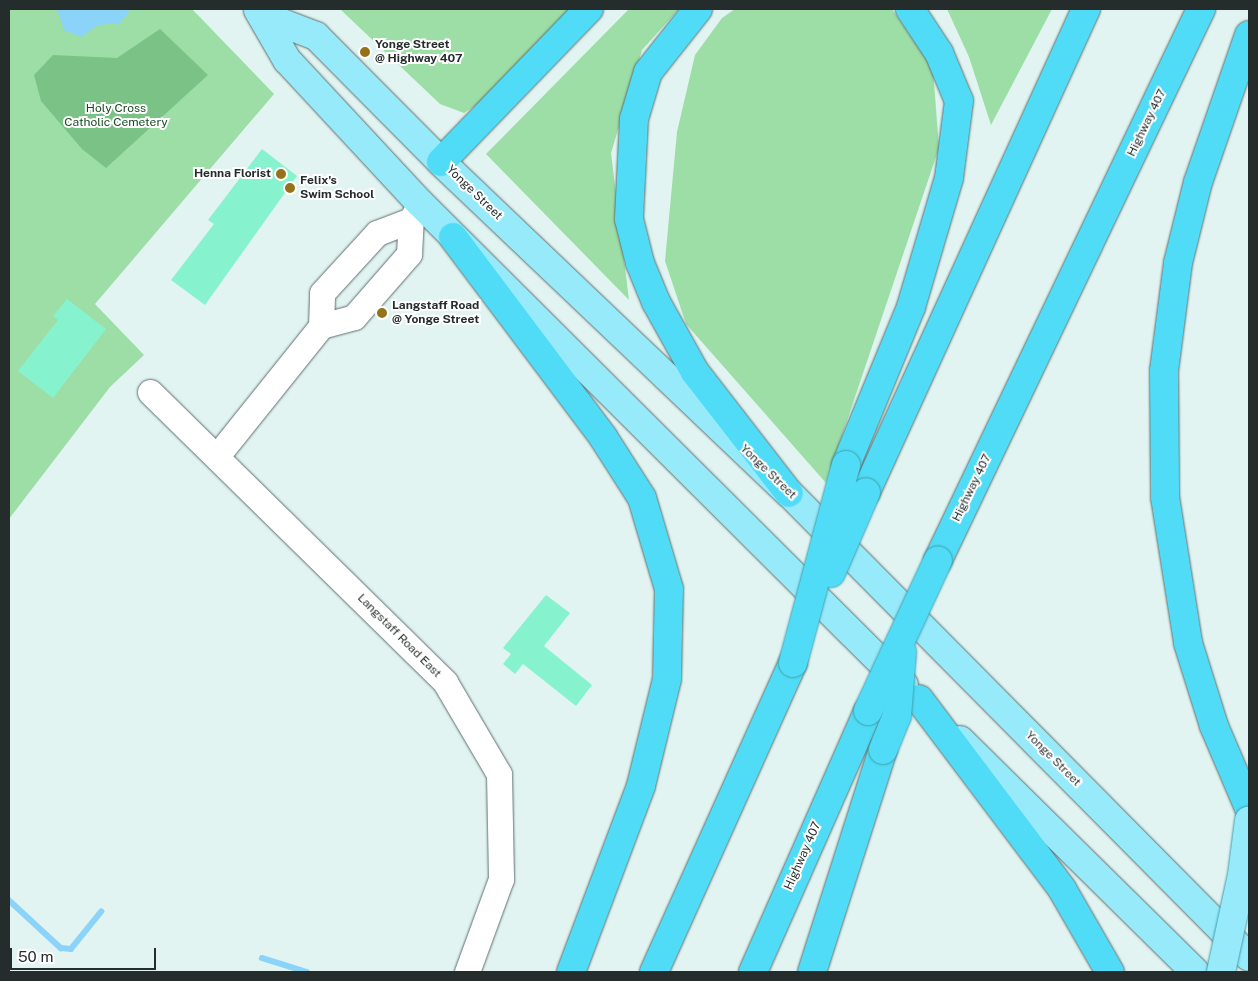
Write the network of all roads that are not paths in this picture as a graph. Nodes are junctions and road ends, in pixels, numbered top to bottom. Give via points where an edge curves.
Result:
1 (589, 9) edge
2 (698, 9) edge
3 (910, 9) edge
4 (1086, 9) edge
5 (1201, 9) edge
6 (261, 12) edge
7 (1249, 35) edge
8 (441, 162) junction
9 (415, 212) junction
10 (453, 237) junction
11 (321, 326) junction
12 (150, 392) dead end
13 (217, 456) junction
14 (789, 492) junction
15 (903, 633) junction
16 (793, 662) junction
17 (919, 699) junction
18 (1249, 808) edge
19 (1249, 820) edge
20 (1249, 957) edge
21 (467, 972) edge
22 (571, 972) edge
23 (654, 972) edge
24 (753, 972) edge
25 (812, 972) edge
26 (1110, 972) edge
27 (1195, 972) edge
28 (1221, 972) edge

1 - 8 highway
2 - 14 highway via 648,72 634,119 629,219 640,262 656,302 695,372
3 - 16 highway, bridge via 939,52 959,101 949,178 912,307 846,465
4 - 16 highway, bridge via 866,492
5 - 15 highway, Highway 407, bridge
6 - 8 main road, Yonge Street via 316,36
6 - 9 main road, Yonge Street via 287,60
7 - 18 highway via 1198,182 1178,263 1164,372 1165,498 1188,643 1214,726
8 - 9 main road
8 - 14 main road, Yonge Street
9 - 10 main road, Yonge Street
9 - 11 street via 377,233 322,293
9 - 11 street via 409,254 354,317
10 - 17 main road, Yonge Street
10 - 22 highway via 602,438 642,498 669,589 667,679 641,786
11 - 13 street
12 - 13 street, Langstaff Road East
13 - 21 street, Langstaff Road East via 445,682 499,774 501,879
14 - 20 main road, Yonge Street
15 - 24 highway, Highway 407, bridge
15 - 25 highway, bridge via 897,716 883,750
16 - 23 highway
17 - 26 highway via 1062,889
17 - 27 main road, Yonge Street
19 - 28 main road, bridge via 1242,875

